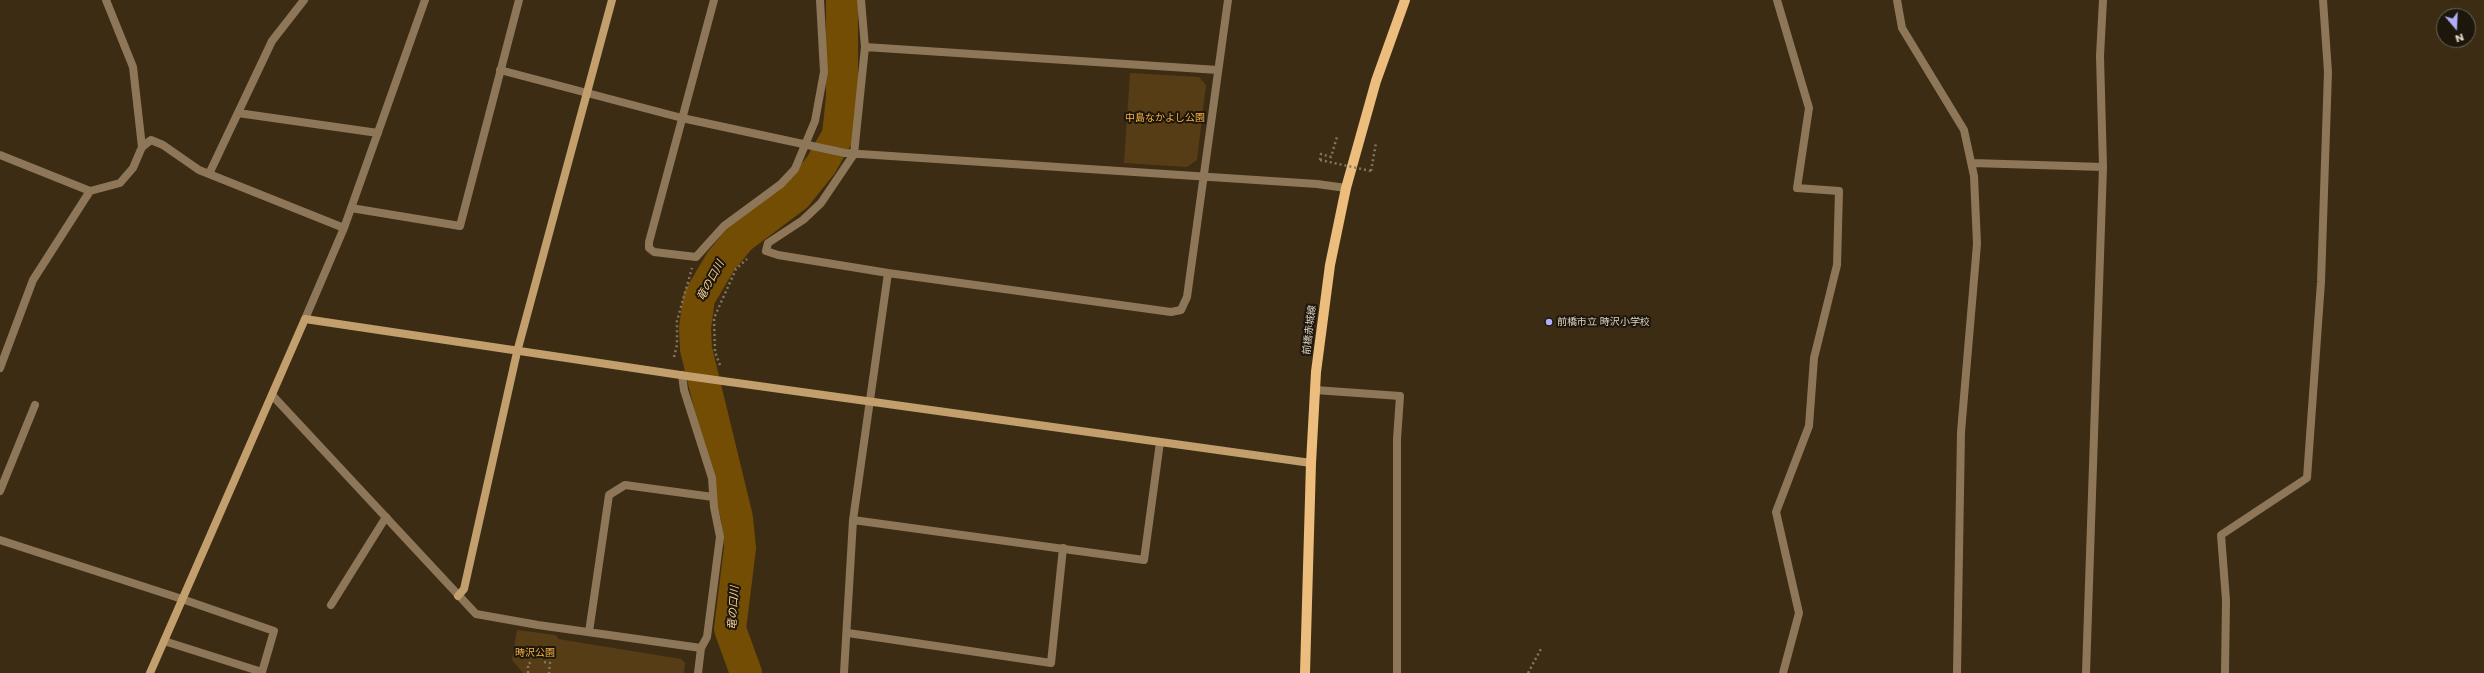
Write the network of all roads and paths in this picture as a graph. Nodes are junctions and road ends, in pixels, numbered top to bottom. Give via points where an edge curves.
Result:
1 (106, 0) edge
2 (304, 0) edge
3 (425, 0) edge
4 (520, 0) edge
5 (612, 0) edge
6 (714, 0) edge
7 (820, 0) edge
8 (862, 0) edge
9 (1228, 0) edge
10 (1405, 0) edge
11 (1777, 0) edge
12 (1897, 0) edge
13 (2103, 0) edge
14 (2323, 0) edge
15 (866, 47) junction
16 (500, 70) junction
17 (1218, 70) junction
18 (587, 94) junction
19 (238, 113) junction
20 (682, 118) junction
21 (378, 133) junction
22 (1337, 137) dead end
23 (1376, 142) dead end
24 (811, 146) junction
25 (142, 147) junction
26 (854, 154) junction
27 (0, 155) edge
28 (1972, 163) junction
29 (2103, 167) junction
30 (209, 174) junction
31 (1203, 176) junction
32 (1346, 188) junction
33 (90, 191) junction
34 (351, 208) junction
35 (344, 228) junction
36 (747, 259) dead end
37 (693, 267) dead end
38 (888, 273) junction
39 (305, 319) junction
40 (517, 352) junction
41 (674, 357) dead end
42 (720, 365) dead end
43 (0, 368) edge
44 (684, 376) junction
45 (1315, 390) junction
46 (272, 395) junction
47 (870, 401) junction
48 (35, 405) dead end
49 (1160, 442) junction
50 (1311, 463) junction
51 (0, 491) edge
52 (713, 497) junction
53 (386, 517) junction
54 (853, 520) junction
55 (0, 540) edge
56 (1063, 548) junction
57 (458, 596) junction
58 (182, 599) junction
59 (331, 605) dead end
60 (589, 632) junction
61 (848, 633) junction
62 (164, 641) junction
63 (1542, 647) dead end
64 (701, 648) junction
65 (533, 661) dead end
66 (544, 662) dead end
67 (150, 673) edge
68 (528, 673) edge
69 (549, 673) edge
70 (698, 673) edge
71 (844, 673) edge
72 (1305, 673) edge
73 (1397, 673) edge
74 (1528, 673) edge
75 (1783, 673) edge
76 (1957, 673) edge
77 (2086, 673) edge
78 (2225, 673) edge

1 - 25 street via 133,67
2 - 19 street via 272,41
3 - 21 street
4 - 16 street
5 - 18 street
6 - 20 street
7 - 24 street via 824,72
8 - 15 street
9 - 17 street
10 - 32 main road, 前橋赤城線 via 1376,81
11 - 75 street via 1809,108 1797,188 1839,191 1837,265 1814,358 1809,426 1776,512 1799,613
12 - 28 street via 1902,28 1964,130
13 - 29 street via 2100,56
14 - 78 street via 2328,72 2321,282 2307,478 2221,535 2226,600
15 - 17 street
15 - 26 street
16 - 18 street
16 - 34 street via 483,146 460,226
17 - 31 street
18 - 20 street
18 - 40 street
19 - 21 street
19 - 30 street
20 - 24 street
20 - 24 street via 650,242 649,248 654,252 696,257 724,226 782,184
21 - 34 street
22 - 23 path, bridge via 1331,157 1321,154 1320,160 1371,171
24 - 26 street
25 - 30 street via 151,140 163,144 199,170
25 - 33 street via 133,168 120,183
26 - 31 street
26 - 38 street via 821,202 803,220 768,243 766,251
27 - 33 street
28 - 29 street
28 - 76 street via 1977,244 1961,432
29 - 77 street
30 - 35 street
31 - 32 street
31 - 38 street via 1187,297 1181,310 1171,312
32 - 45 main road, 前橋赤城線 via 1330,265
33 - 43 street via 33,280
34 - 35 street
35 - 39 street
36 - 42 path via 736,269 714,318 715,352
37 - 41 path via 677,321
38 - 47 street
39 - 40 street
39 - 46 street
40 - 44 street
40 - 57 street via 466,582
44 - 47 street
44 - 52 street via 684,390 712,478
45 - 50 main road, 前橋赤城線
45 - 73 street via 1400,396 1397,439
46 - 53 street
46 - 58 street
47 - 49 street
47 - 54 street
48 - 51 street
49 - 50 street
49 - 56 street via 1144,560
50 - 72 main road, 前橋赤城線
52 - 60 street via 625,485 609,495
52 - 64 street via 720,537 707,637
53 - 57 street
53 - 59 street
54 - 56 street
54 - 61 street
55 - 58 street
56 - 61 street via 1051,663
57 - 60 street via 476,614
58 - 62 street
58 - 62 street via 274,631 262,672
60 - 64 street
61 - 71 street
62 - 67 street
63 - 74 path
64 - 70 street
65 - 68 path via 528,664
66 - 69 path via 550,663

